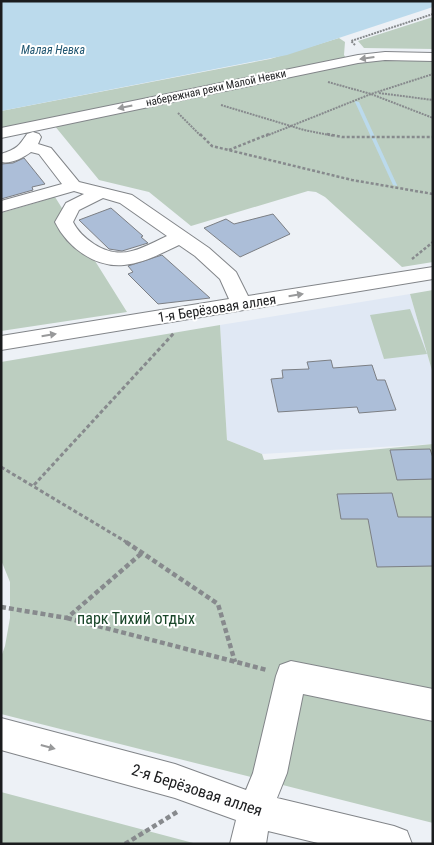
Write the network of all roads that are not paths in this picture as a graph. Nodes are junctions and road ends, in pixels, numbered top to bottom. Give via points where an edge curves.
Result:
1 (433, 57) edge
2 (1, 133) edge
3 (6, 158) dead end
4 (73, 186) junction
5 (102, 192) junction
6 (1, 207) edge
7 (180, 237) junction
8 (433, 273) edge
9 (241, 304) junction
10 (1, 343) edge
11 (433, 705) edge
12 (1, 734) edge
13 (255, 810) junction
14 (248, 844) edge
15 (394, 844) edge

1 -> 2 street, набережная реки Малой Невки via 402,52 358,59
3 - 4 street via 23,151 30,141 45,151
4 - 5 street
4 - 6 street
5 - 7 street via 126,199
5 - 7 street via 72,207 64,222 70,234 97,255 116,261 130,260
7 - 9 street via 229,276
9 -> 8 street, 1-я Берёзовая аллея
10 -> 9 street, 1-я Берёзовая аллея
11 - 13 street via 291,676 270,772
12 -> 13 street, 2-я Берёзовая аллея via 176,781
13 - 14 street
13 - 15 street, 2-я Берёзовая аллея

